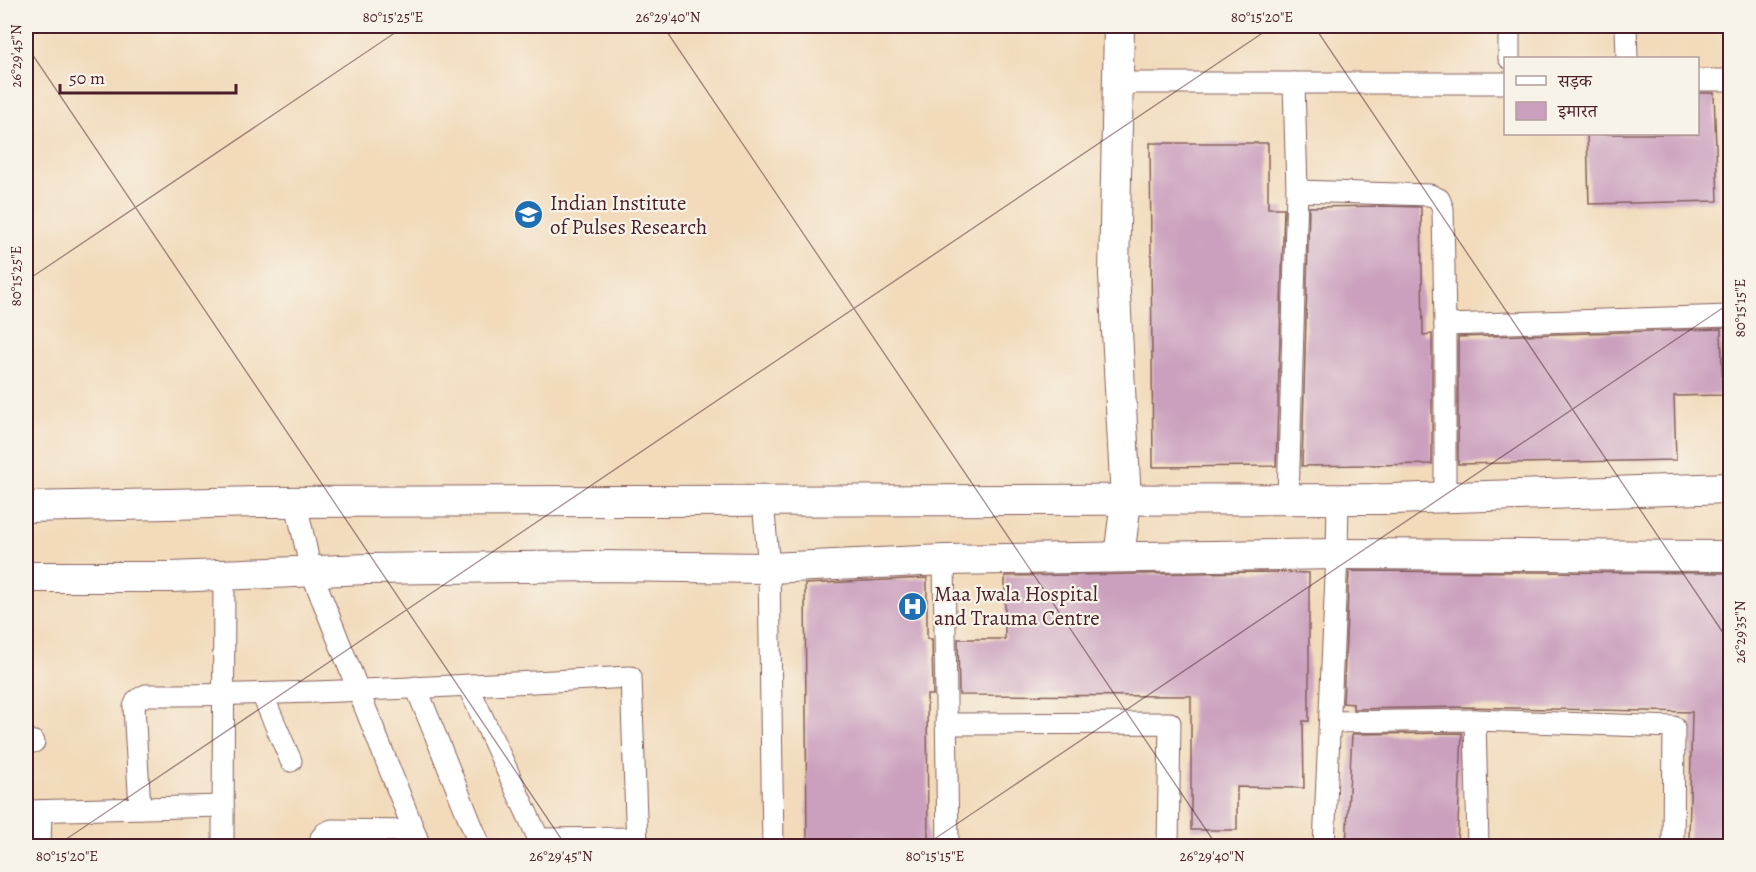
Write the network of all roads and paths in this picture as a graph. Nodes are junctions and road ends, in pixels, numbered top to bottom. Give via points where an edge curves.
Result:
1 (1119, 26) edge
2 (1509, 26) edge
3 (1626, 26) edge
4 (1509, 57) edge
5 (1627, 57) edge
6 (1699, 80) edge
7 (1731, 80) edge
8 (1117, 83) junction
9 (1294, 83) junction
10 (1504, 83) edge
11 (1297, 191) junction
12 (1731, 316) edge
13 (1445, 325) junction
14 (1731, 488) edge
15 (1444, 497) junction
16 (1288, 499) junction
17 (1338, 499) junction
18 (1126, 501) junction
19 (763, 502) junction
20 (296, 503) junction
21 (26, 507) edge
22 (1337, 554) junction
23 (1731, 556) edge
24 (1119, 557) junction
25 (944, 560) junction
26 (769, 568) junction
27 (311, 571) junction
28 (224, 575) junction
29 (26, 577) edge
30 (468, 686) junction
31 (416, 687) junction
32 (359, 692) junction
33 (262, 694) junction
34 (223, 695) junction
35 (1475, 720) junction
36 (1330, 722) junction
37 (946, 724) junction
38 (291, 761) dead end
39 (223, 806) junction
40 (140, 808) junction
41 (33, 811) edge
42 (417, 839) edge
43 (540, 842) edge
44 (637, 842) edge
45 (40, 846) edge
46 (223, 846) edge
47 (323, 846) edge
48 (480, 846) edge
49 (773, 846) edge
50 (948, 846) edge
51 (1168, 846) edge
52 (1324, 846) edge
53 (1478, 846) edge
54 (1673, 846) edge

1 - 8 street
2 - 4 street
3 - 5 street
6 - 7 street
8 - 9 street
8 - 18 street via 1114,275
9 - 10 street
9 - 11 street
11 - 13 street via 1430,195 1439,199 1443,209
11 - 16 street
12 - 13 street
13 - 15 street
14 - 15 street
15 - 17 street
16 - 17 street
16 - 18 street
17 - 22 street
18 - 19 street
18 - 24 street
19 - 20 street
19 - 26 street
20 - 21 street
20 - 27 street
22 - 23 street
22 - 24 street
22 - 36 street
24 - 25 street
25 - 26 street
25 - 37 street
26 - 27 street via 598,566
26 - 49 street
27 - 28 street
27 - 32 street
28 - 29 street
28 - 34 street
30 - 31 street
30 - 43 street
30 - 44 street via 631,677
31 - 32 street
31 - 48 street
32 - 33 street
32 - 42 street
33 - 34 street
33 - 38 street
34 - 39 street
34 - 40 street via 146,695 137,700 134,707
35 - 36 street
35 - 53 street
35 - 54 street via 1674,727
36 - 52 street
37 - 50 street
37 - 51 street via 1170,723
39 - 40 street
39 - 46 street
40 - 41 street
41 - 45 street
42 - 47 street via 332,831 321,838
43 - 44 street

